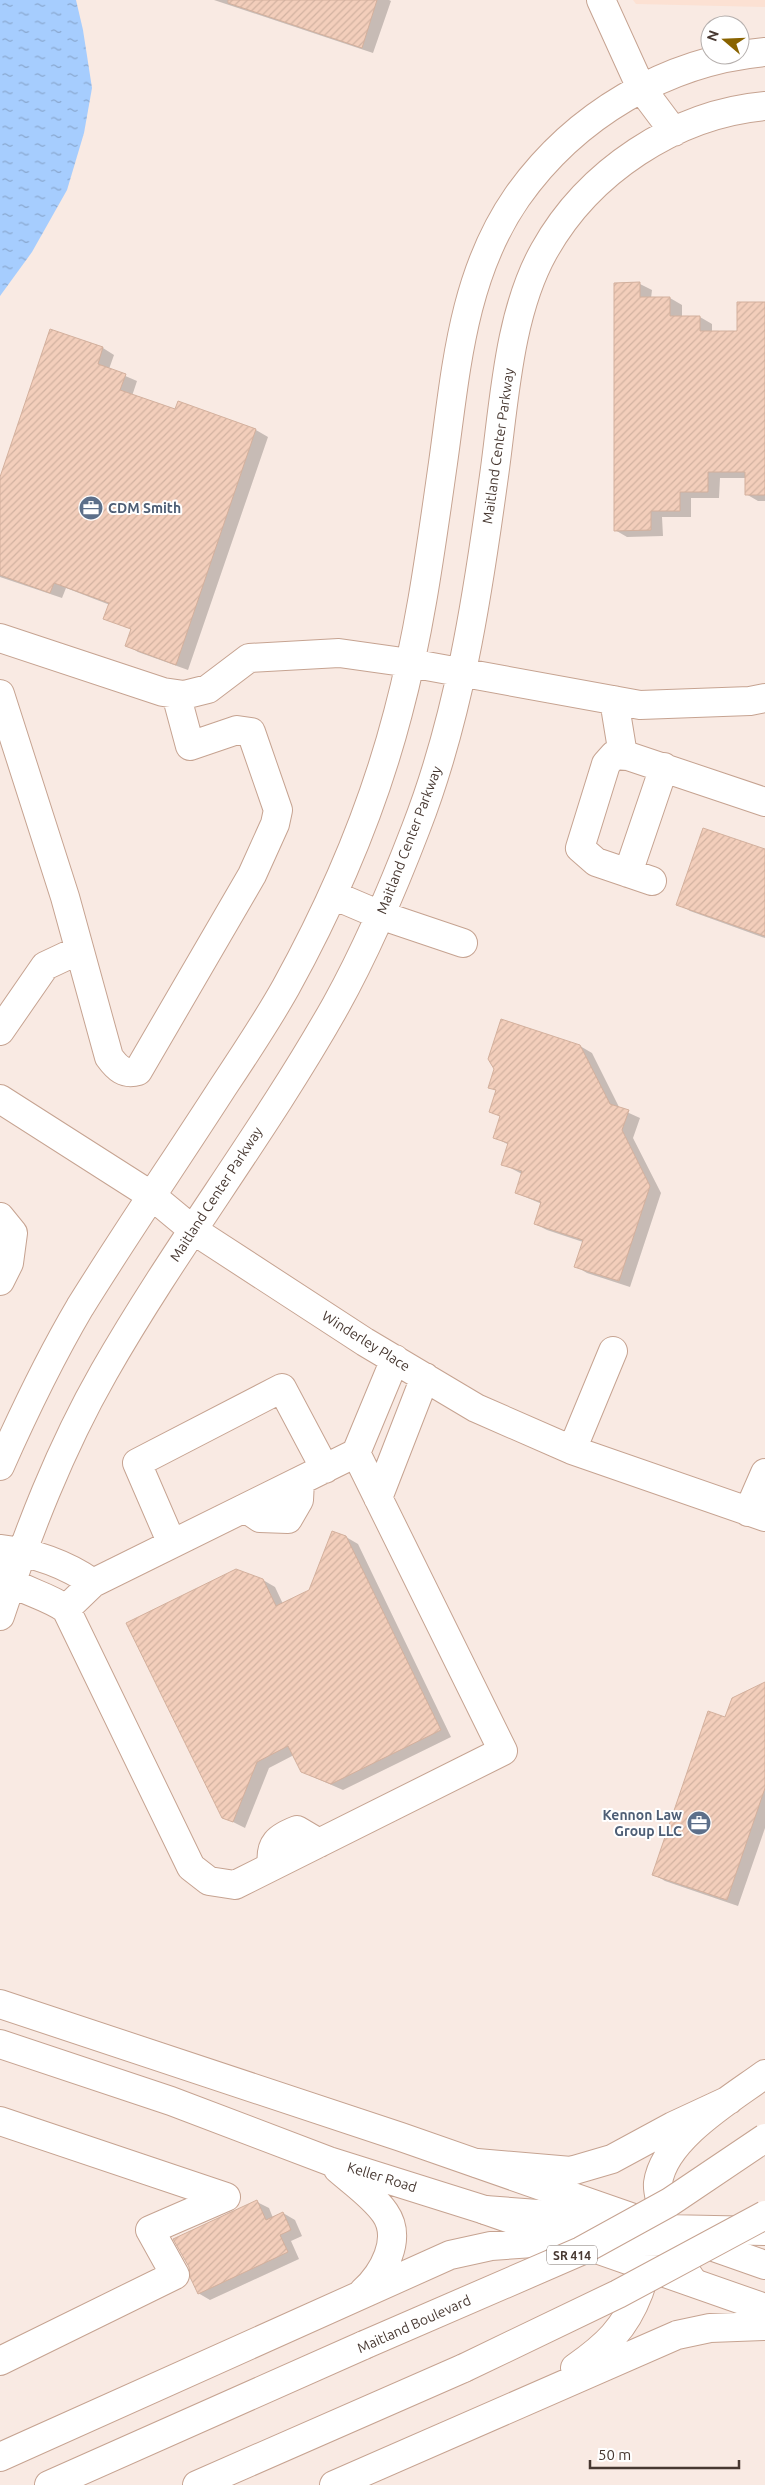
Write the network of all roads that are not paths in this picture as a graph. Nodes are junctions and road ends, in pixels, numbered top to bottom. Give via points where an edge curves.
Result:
1 (601, 0) edge
2 (765, 52) edge
3 (642, 88) junction
4 (765, 106) edge
5 (674, 132) junction
6 (0, 638) edge
7 (410, 663) junction
8 (462, 673) junction
9 (0, 694) edge
10 (176, 694) junction
11 (765, 698) edge
12 (614, 700) junction
13 (622, 755) junction
14 (664, 767) junction
15 (765, 802) edge
16 (333, 895) junction
17 (380, 915) junction
18 (463, 943) dead end
19 (79, 950) junction
20 (0, 1031) edge
21 (0, 1099) edge
22 (152, 1196) junction
23 (0, 1217) edge
24 (192, 1230) junction
25 (0, 1282) edge
26 (613, 1350) dead end
27 (395, 1359) junction
28 (425, 1377) junction
29 (8, 1428) edge
30 (572, 1450) junction
31 (356, 1454) junction
32 (0, 1466) edge
33 (325, 1469) junction
34 (765, 1473) edge
35 (378, 1498) junction
36 (757, 1514) edge
37 (172, 1544) junction
38 (11, 1550) edge
39 (5, 1579) edge
40 (93, 1583) junction
41 (66, 1609) junction
42 (0, 1616) edge
43 (0, 2004) edge
44 (0, 2044) edge
45 (765, 2074) edge
46 (729, 2100) junction
47 (0, 2122) edge
48 (765, 2138) edge
49 (329, 2161) junction
50 (477, 2163) junction
51 (602, 2207) junction
52 (485, 2210) junction
53 (765, 2215) edge
54 (765, 2231) edge
55 (667, 2235) junction
56 (578, 2242) junction
57 (636, 2243) junction
58 (765, 2265) edge
59 (693, 2282) junction
60 (357, 2298) junction
61 (765, 2308) edge
62 (765, 2326) edge
63 (0, 2361) edge
64 (519, 2404) junction
65 (0, 2457) edge
66 (74, 2473) junction
67 (42, 2485) edge
68 (49, 2485) edge
69 (197, 2485) edge
70 (334, 2485) edge

1 - 3 main road
2 - 3 main road via 697,65
3 - 5 main road
3 - 7 main road via 587,124 538,170 500,226 476,279 462,325 422,606
4 - 5 main road, Maitland Center Parkway via 721,113
5 - 8 main road, Maitland Center Parkway via 635,152 596,185 551,239 531,278 515,334 478,592
6 - 10 main road
7 - 8 main road
7 - 10 main road via 339,653 249,658 208,688
7 - 16 main road via 382,767
8 - 12 main road
8 - 17 main road, Maitland Center Parkway via 430,790
9 - 19 main road via 65,896
10 - 19 main road via 190,746 237,730 251,732 278,810 275,824 252,875 138,1071 129,1073 117,1068 109,1057
11 - 12 main road via 740,702 640,705
12 - 13 main road
13 - 14 main road
13 - 14 main road via 614,755 606,764 580,848 596,862 640,877
14 - 15 main road
16 - 17 main road
16 - 22 main road via 281,996
17 - 18 main road
17 - 24 main road, Maitland Center Parkway via 320,1032
19 - 20 main road via 45,966
21 - 22 main road, Winderley Place
22 - 24 main road, Winderley Place
22 - 29 main road via 80,1307
23 - 25 main road via 13,1233 9,1263
24 - 27 main road, Winderley Place
24 - 38 main road, Maitland Center Parkway via 129,1329
26 - 30 main road
27 - 28 main road, Winderley Place
27 - 31 main road
28 - 30 main road, Winderley Place via 476,1408
28 - 35 main road
29 - 32 main road
30 - 36 main road, Winderley Place
31 - 33 main road
31 - 35 main road
33 - 37 main road
33 - 37 main road via 282,1388 137,1463
34 - 36 main road
35 - 41 main road via 503,1751 235,1885 209,1881 191,1867
37 - 40 main road
38 - 39 main road, Maitland Center Parkway
38 - 40 main road via 60,1562
39 - 41 main road via 44,1595
39 - 42 main road, Maitland Center Parkway
40 - 41 main road
43 - 50 main road
44 - 49 main road, Keller Road via 171,2101
45 - 46 main road
46 - 50 main road via 612,2159 571,2171
46 - 55 main road via 677,2144 663,2166 658,2185
47 - 63 main road via 226,2197 150,2230 175,2276
48 - 66 main road, Maitland Boulevard / SR 414, bridge via 670,2202 581,2251
49 - 52 main road, Keller Road
49 - 60 main road via 376,2202 387,2215 392,2228 389,2254 377,2280
50 - 51 main road
51 - 55 main road
51 - 57 main road
52 - 56 main road, Keller Road
52 - 57 main road
53 - 69 main road, bridge via 618,2294 464,2368
54 - 55 main road
55 - 57 main road
55 - 58 main road via 704,2243
55 - 59 main road via 675,2256
56 - 57 main road, Keller Road
56 - 60 main road via 491,2246 450,2255
57 - 59 main road, Keller Road
57 - 64 main road via 646,2274 633,2308 620,2330 600,2350
59 - 61 main road, Keller Road
60 - 65 main road
62 - 64 main road via 710,2328 677,2334
64 - 70 main road
66 - 67 main road
66 - 68 main road, Maitland Boulevard / SR 414

